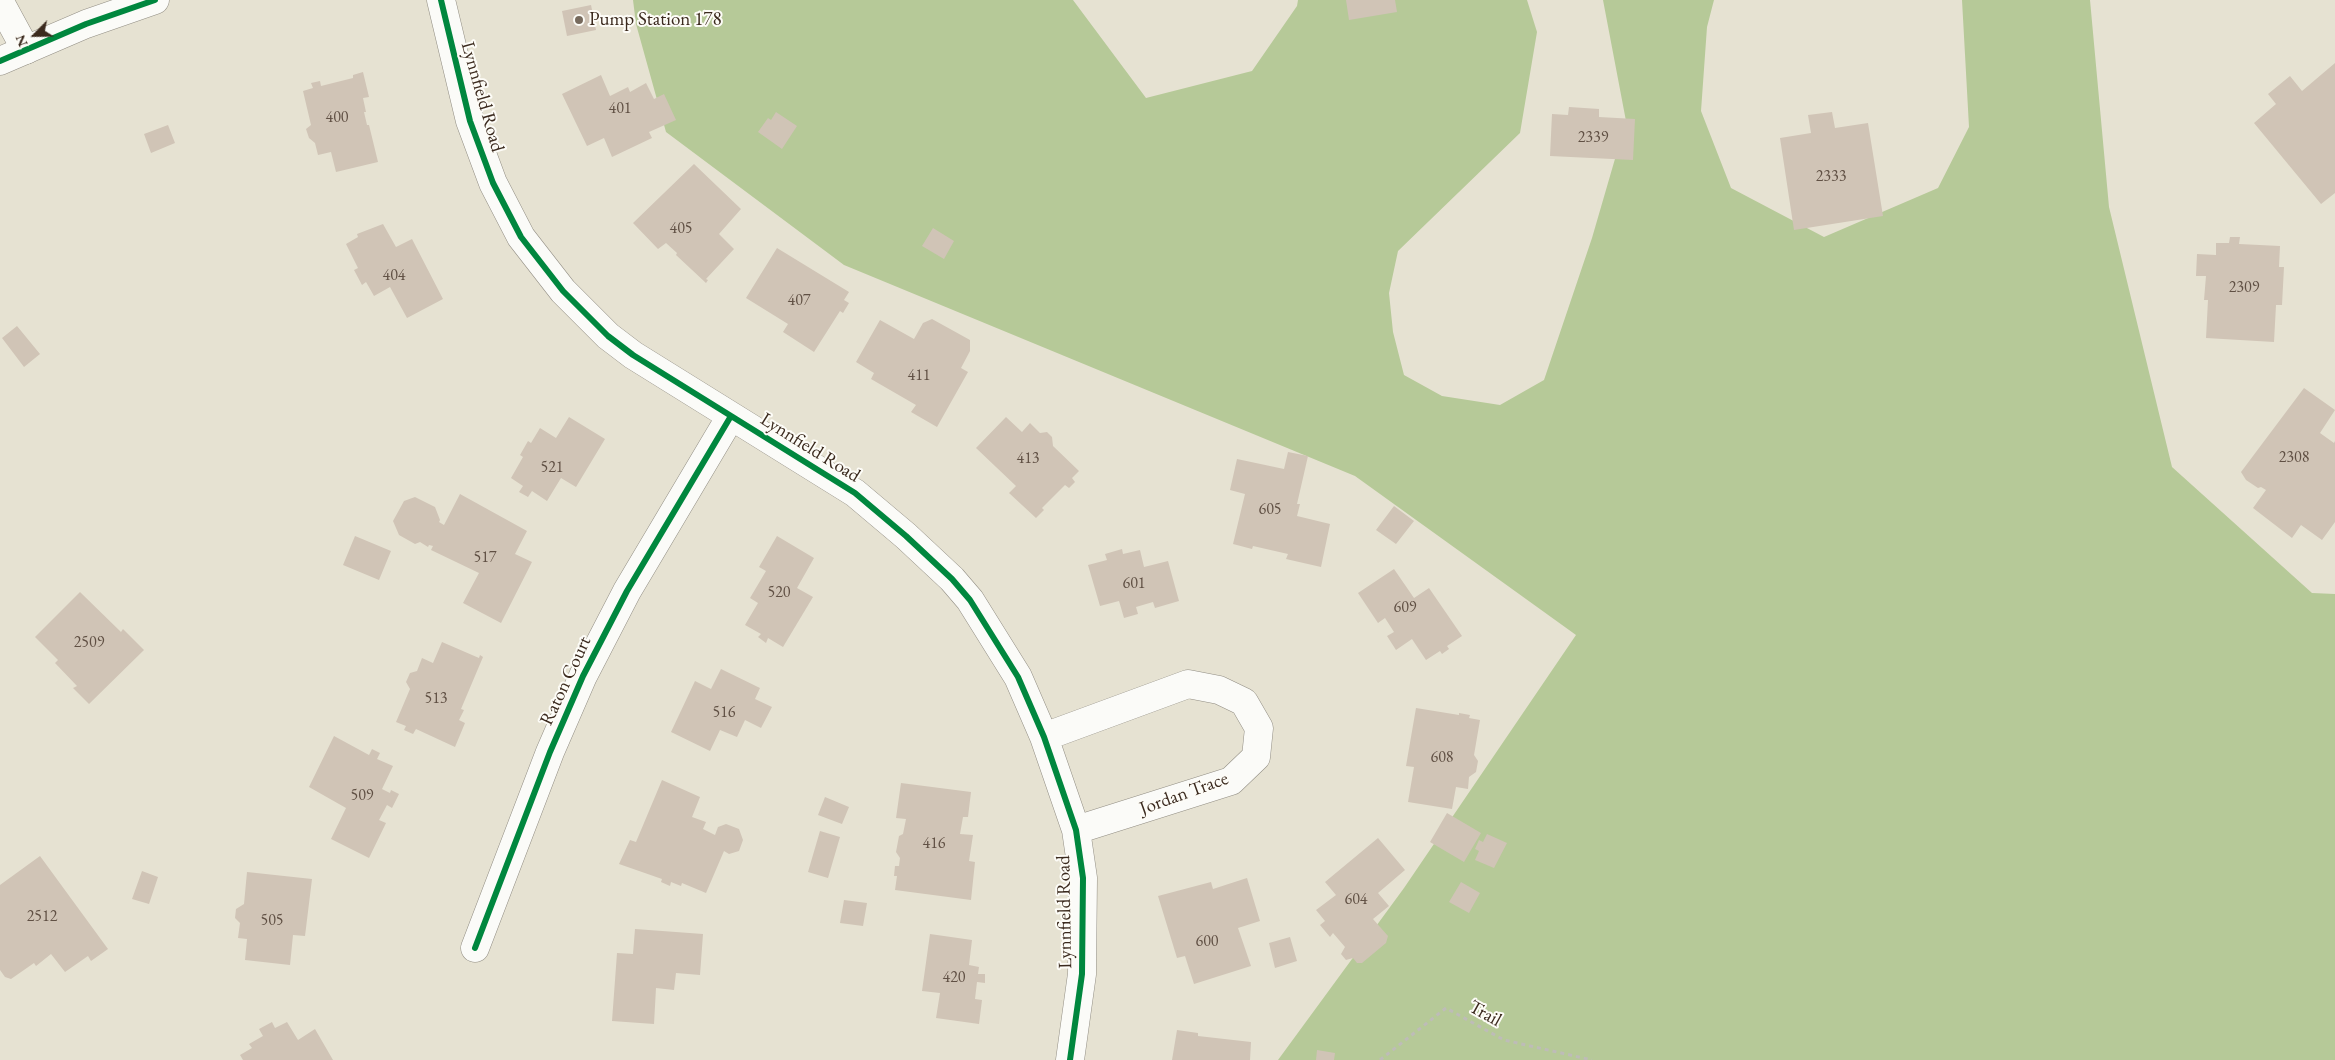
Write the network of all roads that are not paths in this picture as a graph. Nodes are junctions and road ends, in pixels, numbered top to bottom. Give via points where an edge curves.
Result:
1 (155, 0) edge
2 (441, 0) edge
3 (0, 2) edge
4 (26, 50) junction
5 (0, 61) edge
6 (731, 416) junction
7 (1044, 737) junction
8 (1076, 830) junction
9 (475, 948) dead end
10 (1070, 1060) edge

1 - 4 street via 86,24
2 - 6 street, Lynnfield Road via 470,121 493,183 522,237 563,291 608,336
3 - 4 street
4 - 5 street
6 - 7 street, Lynnfield Road via 855,493 952,579 970,600 1018,677
6 - 9 street, Raton Court via 627,592 583,676 550,752
7 - 8 street, Lynnfield Road
7 - 8 street, Jordan Trace via 1188,684 1219,690 1244,702 1259,728 1256,757 1231,781
8 - 10 street, Lynnfield Road via 1082,878 1082,974

